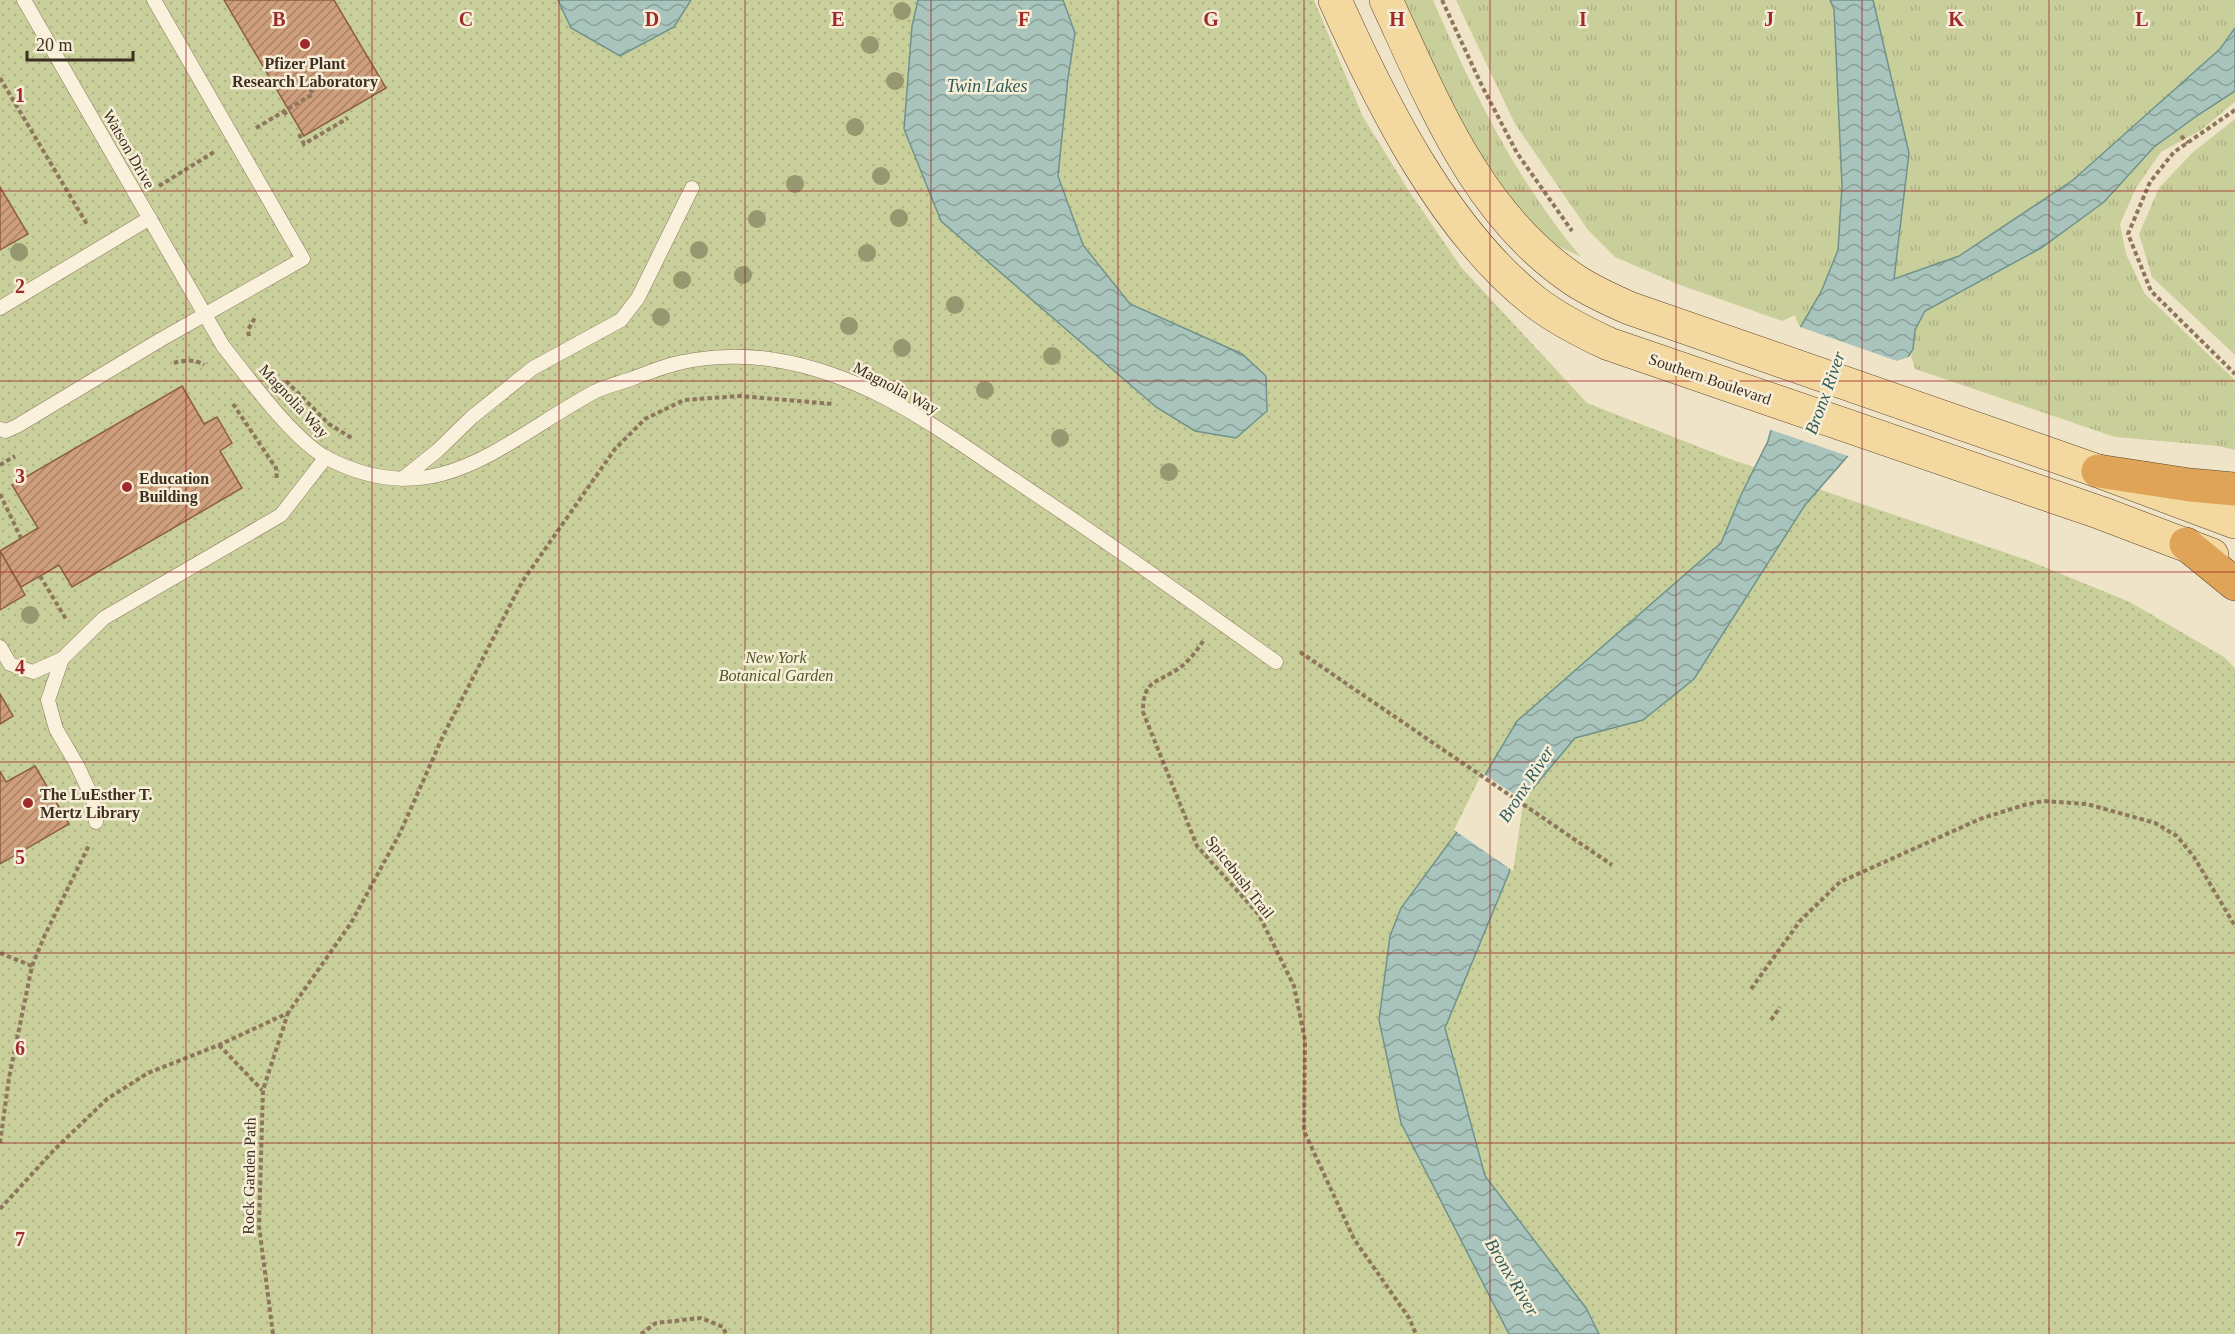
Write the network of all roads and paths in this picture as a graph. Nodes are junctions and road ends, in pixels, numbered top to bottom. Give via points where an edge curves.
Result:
1 (24, 0) edge
2 (154, 0) edge
3 (1335, 0) edge
4 (1386, 0) edge
5 (1442, 0) edge
6 (0, 78) edge
7 (309, 87) dead end
8 (2235, 110) edge
9 (284, 111) junction
10 (287, 116) dead end
11 (348, 118) dead end
12 (251, 130) dead end
13 (299, 134) dead end
14 (2181, 136) dead end
15 (2188, 143) junction
16 (218, 150) dead end
17 (156, 188) dead end
18 (692, 188) dead end
19 (150, 218) junction
20 (88, 227) dead end
21 (1577, 237) dead end
22 (0, 308) edge
23 (261, 311) dead end
24 (205, 314) junction
25 (249, 337) dead end
26 (166, 368) dead end
27 (208, 369) dead end
28 (278, 373) dead end
29 (2235, 374) edge
30 (864, 386) junction
31 (233, 403) dead end
32 (0, 429) edge
33 (354, 440) dead end
34 (19, 454) dead end
35 (326, 457) junction
36 (0, 465) edge
37 (2098, 471) junction
38 (402, 479) junction
39 (275, 488) dead end
40 (2235, 489) edge
41 (0, 495) edge
42 (2235, 522) edge
43 (21, 538) dead end
44 (2186, 544) junction
45 (2235, 564) edge
46 (40, 576) dead end
47 (2235, 584) edge
48 (1213, 617) junction
49 (67, 620) dead end
50 (0, 647) edge
51 (1298, 651) dead end
52 (62, 659) junction
53 (1276, 662) dead end
54 (96, 822) joint
55 (1612, 865) dead end
56 (2235, 926) edge
57 (0, 953) edge
58 (32, 966) junction
59 (1751, 989) dead end
60 (1780, 1007) dead end
61 (288, 1013) junction
62 (1771, 1020) dead end
63 (219, 1045) junction
64 (263, 1090) junction
65 (0, 1143) edge
66 (0, 1209) edge
67 (273, 1334) edge
68 (641, 1334) edge
69 (726, 1334) edge
70 (1416, 1334) edge

1 - 19 lane, Watson Drive
2 - 24 lane via 303,260
3 - 44 main road, Southern Boulevard via 1358,54 1429,179 1454,216 1511,281 1535,302 1609,344
4 - 37 main road via 1460,153 1498,209 1557,268 1578,282 1629,308
5 - 21 path via 1517,153
6 - 20 path
7 - 9 path via 313,94
8 - 15 path
9 - 10 path
9 - 12 path
11 - 13 path via 304,144
14 - 15 path
15 - 29 path via 2174,152 2150,182 2128,234 2151,291
16 - 17 path
18 - 38 lane via 638,298 621,320 533,368
19 - 22 lane
19 - 24 lane, Watson Drive
23 - 25 path via 246,330
24 - 32 lane via 17,426
24 - 35 lane, Magnolia Way via 223,346 258,389 302,439
26 - 27 path via 189,360 202,362
28 - 33 path via 329,424
30 - 38 lane, Magnolia Way via 834,373 772,359 742,357 684,362 598,390 488,457 456,471 432,478
30 - 48 lane, Magnolia Way via 929,423
30 - 61 path via 858,400 848,404 739,396 684,400 645,419 615,449 522,582 362,903
31 - 39 path via 276,468
34 - 36 path
35 - 38 lane, Magnolia Way via 366,473
35 - 52 lane via 281,515 104,618
37 - 40 highway
37 - 42 main road
41 - 43 path
44 - 45 main road, Southern Boulevard
44 - 47 highway
46 - 49 path
48 - 53 lane, Magnolia Way
48 - 70 path, Spicebush Trail via 1202,643 1190,658 1146,690 1143,712 1197,846 1259,915 1294,986 1305,1040 1304,1131 1353,1239 1409,1318
50 - 52 lane via 10,664 33,672
51 - 55 path
52 - 54 lane via 48,699 56,729 93,799
54 - 58 path via 88,850
56 - 59 path via 2178,836 2155,823 2087,804 2043,801 1980,819 1840,882 1800,921
57 - 58 path
58 - 65 path
60 - 62 path
61 - 63 path
61 - 64 path, Rock Garden Path
63 - 64 path
63 - 66 path via 148,1073 107,1100
64 - 67 path, Rock Garden Path via 259,1226
68 - 69 path via 656,1323 701,1318 723,1327

